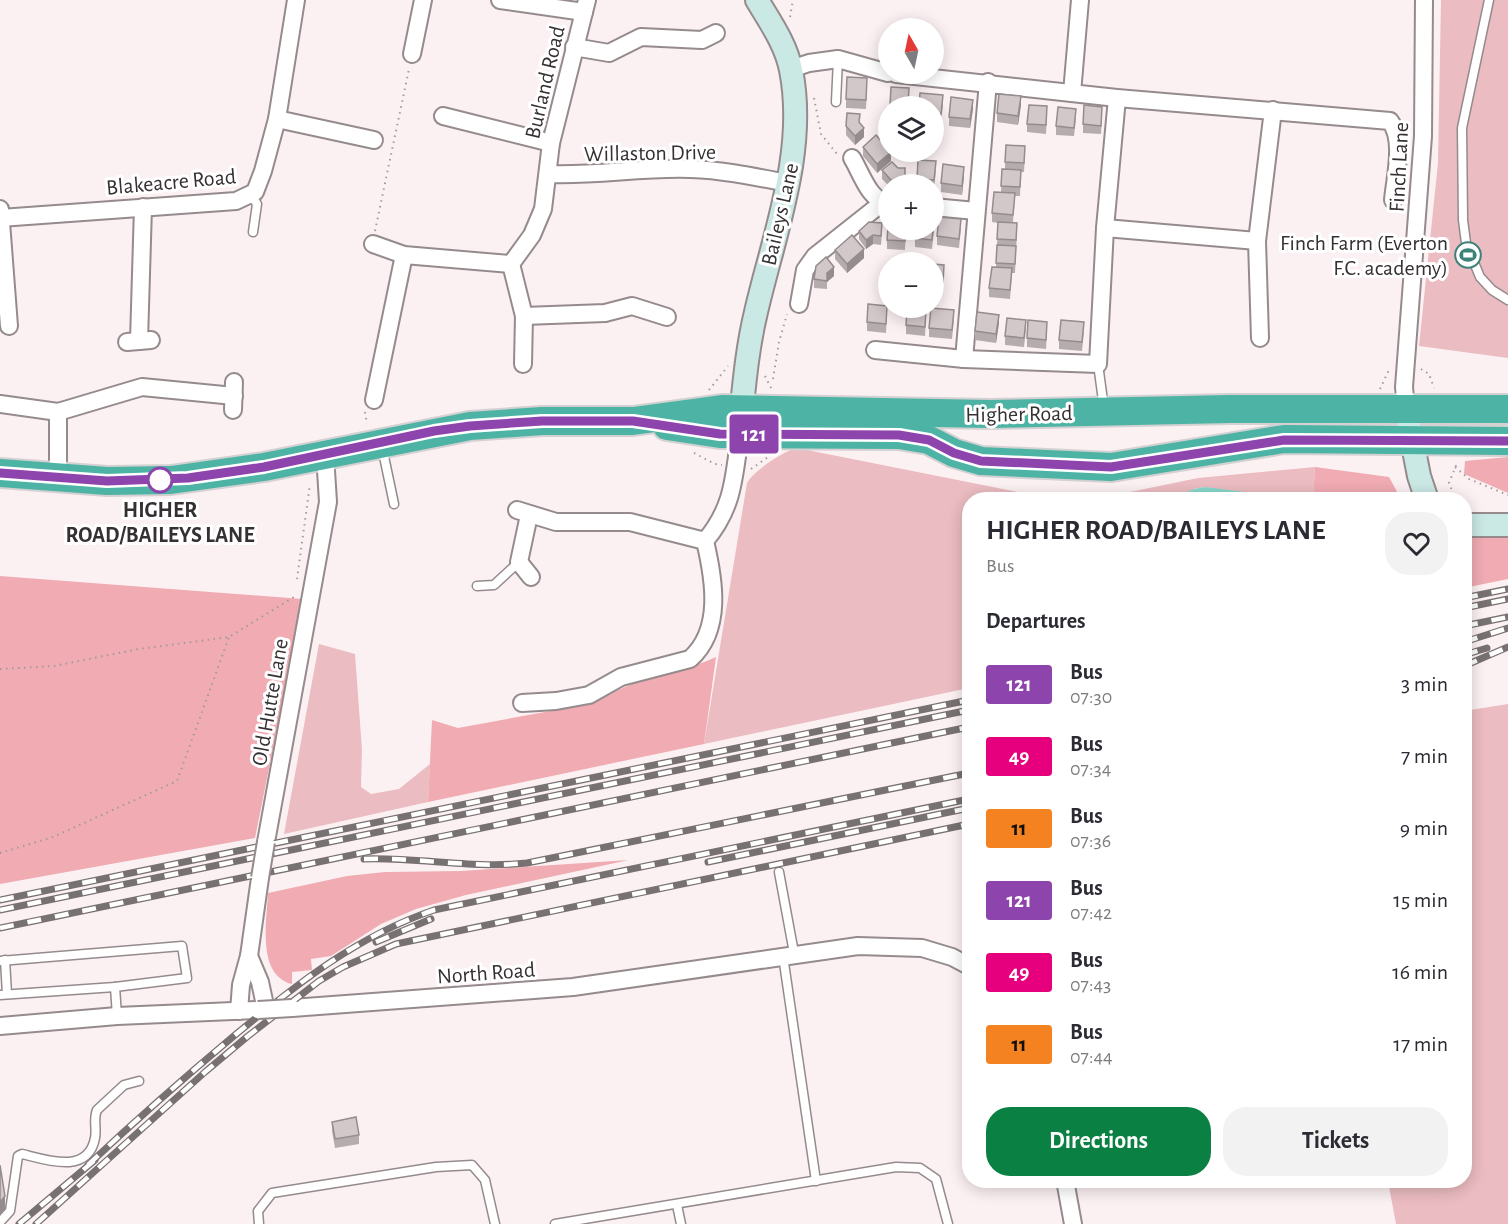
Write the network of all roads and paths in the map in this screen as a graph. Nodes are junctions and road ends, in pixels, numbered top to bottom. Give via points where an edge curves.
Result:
1 (296, 0) edge
2 (423, 0) edge
3 (500, 0) edge
4 (757, 0) edge
5 (1080, 0) edge
6 (1424, 0) edge
7 (1489, 0) edge
8 (586, 6) edge
9 (716, 33) dead end
10 (574, 47) junction
11 (412, 54) joint
12 (838, 59) junction
13 (791, 69) junction
14 (878, 70) edge
15 (944, 78) edge
16 (988, 82) junction
17 (814, 92) dead end
18 (1072, 93) junction
19 (1117, 98) junction
20 (836, 102) dead end
21 (1273, 110) junction
22 (443, 116) dead end
23 (277, 118) junction
24 (374, 140) dead end
25 (551, 144) junction
26 (845, 156) joint
27 (549, 174) junction
28 (787, 183) junction
29 (251, 195) junction
30 (878, 197) edge
31 (1393, 200) dead end
32 (142, 207) junction
33 (878, 208) edge
34 (944, 208) edge
35 (976, 211) junction
36 (0, 214) edge
37 (1105, 228) junction
38 (253, 232) dead end
39 (1257, 241) junction
40 (373, 244) joint
41 (404, 255) junction
42 (511, 264) junction
43 (1508, 300) edge
44 (793, 308) joint
45 (524, 316) junction
46 (667, 316) dead end
47 (9, 326) dead end
48 (1260, 338) dead end
49 (139, 341) dead end
50 (875, 350) dead end
51 (964, 359) junction
52 (523, 364) dead end
53 (1098, 364) junction
54 (773, 379) dead end
55 (234, 396) dead end
56 (374, 400) dead end
57 (0, 405) edge
58 (1407, 409) junction
59 (1508, 409) edge
60 (58, 412) junction
61 (1104, 412) junction
62 (741, 422) junction
63 (1412, 440) junction
64 (1508, 441) edge
65 (381, 443) junction
66 (319, 456) junction
67 (1457, 462) dead end
68 (1455, 467) junction
69 (0, 473) edge
70 (58, 478) junction
71 (1424, 492) edge
72 (1453, 492) edge
73 (1508, 495) edge
74 (394, 504) dead end
75 (1472, 525) edge
76 (1508, 525) edge
77 (705, 541) junction
78 (519, 562) junction
79 (531, 578) dead end
80 (296, 585) dead end
81 (477, 586) dead end
82 (294, 597) dead end
83 (229, 637) junction
84 (0, 669) edge
85 (522, 703) dead end
86 (0, 853) edge
87 (779, 872) dead end
88 (789, 954) junction
89 (249, 956) junction
90 (2, 961) edge
91 (962, 963) edge
92 (115, 987) junction
93 (4, 994) edge
94 (263, 1008) junction
95 (239, 1011) junction
96 (117, 1016) junction
97 (0, 1026) edge
98 (139, 1081) dead end
99 (816, 1181) junction
100 (1066, 1188) edge
101 (677, 1205) junction
102 (0, 1222) edge
103 (259, 1224) edge
104 (495, 1224) edge
105 (555, 1224) edge
106 (681, 1224) edge
107 (948, 1224) edge
108 (1072, 1224) edge

1 - 23 street, Blakeacre Road
2 - 11 street
3 - 8 street
4 - 13 street, Baileys Lane via 786,52
5 - 18 street
6 - 58 street, Finch Lane via 1423,136 1404,387
7 - 43 lane via 1462,128 1463,219 1466,243 1480,277
8 - 10 street, Burland Road
9 - 10 street via 702,40 641,37 609,53
10 - 25 street, Burland Road
11 - 40 path
12 - 13 street
12 - 14 street
12 - 20 lane
13 - 28 street, Baileys Lane via 796,134
15 - 16 street
16 - 18 street
16 - 35 street
17 - 26 path via 821,134
18 - 19 street
19 - 21 street
19 - 37 street
21 - 31 street via 1390,121 1398,139
21 - 39 street
22 - 25 street
23 - 24 street
23 - 29 street, Blakeacre Road via 263,171
25 - 27 street, Burland Road
26 - 30 street
27 - 28 street, Willaston Drive via 692,169
27 - 42 street, Burland Road via 543,209 532,235
28 - 62 street, Baileys Lane via 755,315
29 - 32 street, Blakeacre Road via 237,201
29 - 38 lane via 257,204
32 - 36 street, Blakeacre Road
32 - 49 street
33 - 44 street via 815,256 805,270
34 - 35 street
35 - 51 street
36 - 47 street
37 - 39 street
37 - 53 street
39 - 48 street
40 - 41 street
41 - 42 street
41 - 56 street
42 - 45 street
44 - 54 path via 779,342
45 - 46 street via 605,313 632,306
45 - 52 street
50 - 51 street
51 - 53 street
53 - 61 lane
55 - 60 street via 142,387
57 - 60 street
58 - 59 highway, Higher Road
58 - 61 highway, Higher Road
58 - 63 street
60 - 70 street
61 - 62 highway, Higher Road
62 - 63 highway, Higher Road via 899,435 929,440 981,461 1111,467 1284,440
62 - 65 highway, Higher Road via 492,424
62 - 77 street via 725,515
63 - 64 highway, Higher Road
63 - 71 street
65 - 66 highway, Higher Road
65 - 74 lane
66 - 70 highway, Higher Road via 171,480
66 - 80 path
66 - 89 street, Old Hutte Lane, bridge via 328,502
67 - 68 path
68 - 72 path via 1449,483
68 - 73 path via 1469,479
69 - 70 highway, Higher Road
75 - 76 street
77 - 78 street via 630,522 556,522 523,513
77 - 85 street via 715,590 707,634 690,659 621,677 589,695
78 - 79 street
78 - 81 lane via 494,585
82 - 83 path
83 - 84 path via 54,666
83 - 86 path via 177,781 53,837
87 - 88 lane
88 - 91 street, North Road via 894,945 936,952
88 - 94 street, North Road, bridge via 573,987
88 - 99 lane
89 - 94 street, Old Hutte Lane
89 - 95 street, Old Hutte Lane
90 - 92 lane via 182,946 187,978
90 - 93 lane
92 - 93 lane
92 - 96 lane
94 - 95 street, North Road
95 - 96 street, North Road
96 - 97 street, North Road
98 - 102 lane via 124,1085 97,1110 95,1139 84,1156 70,1163 18,1156 10,1211
99 - 101 lane
99 - 107 lane via 896,1167 920,1168 936,1179
100 - 108 street
101 - 105 lane
101 - 106 lane
103 - 104 lane via 258,1210 272,1193 436,1167 472,1165 485,1180

